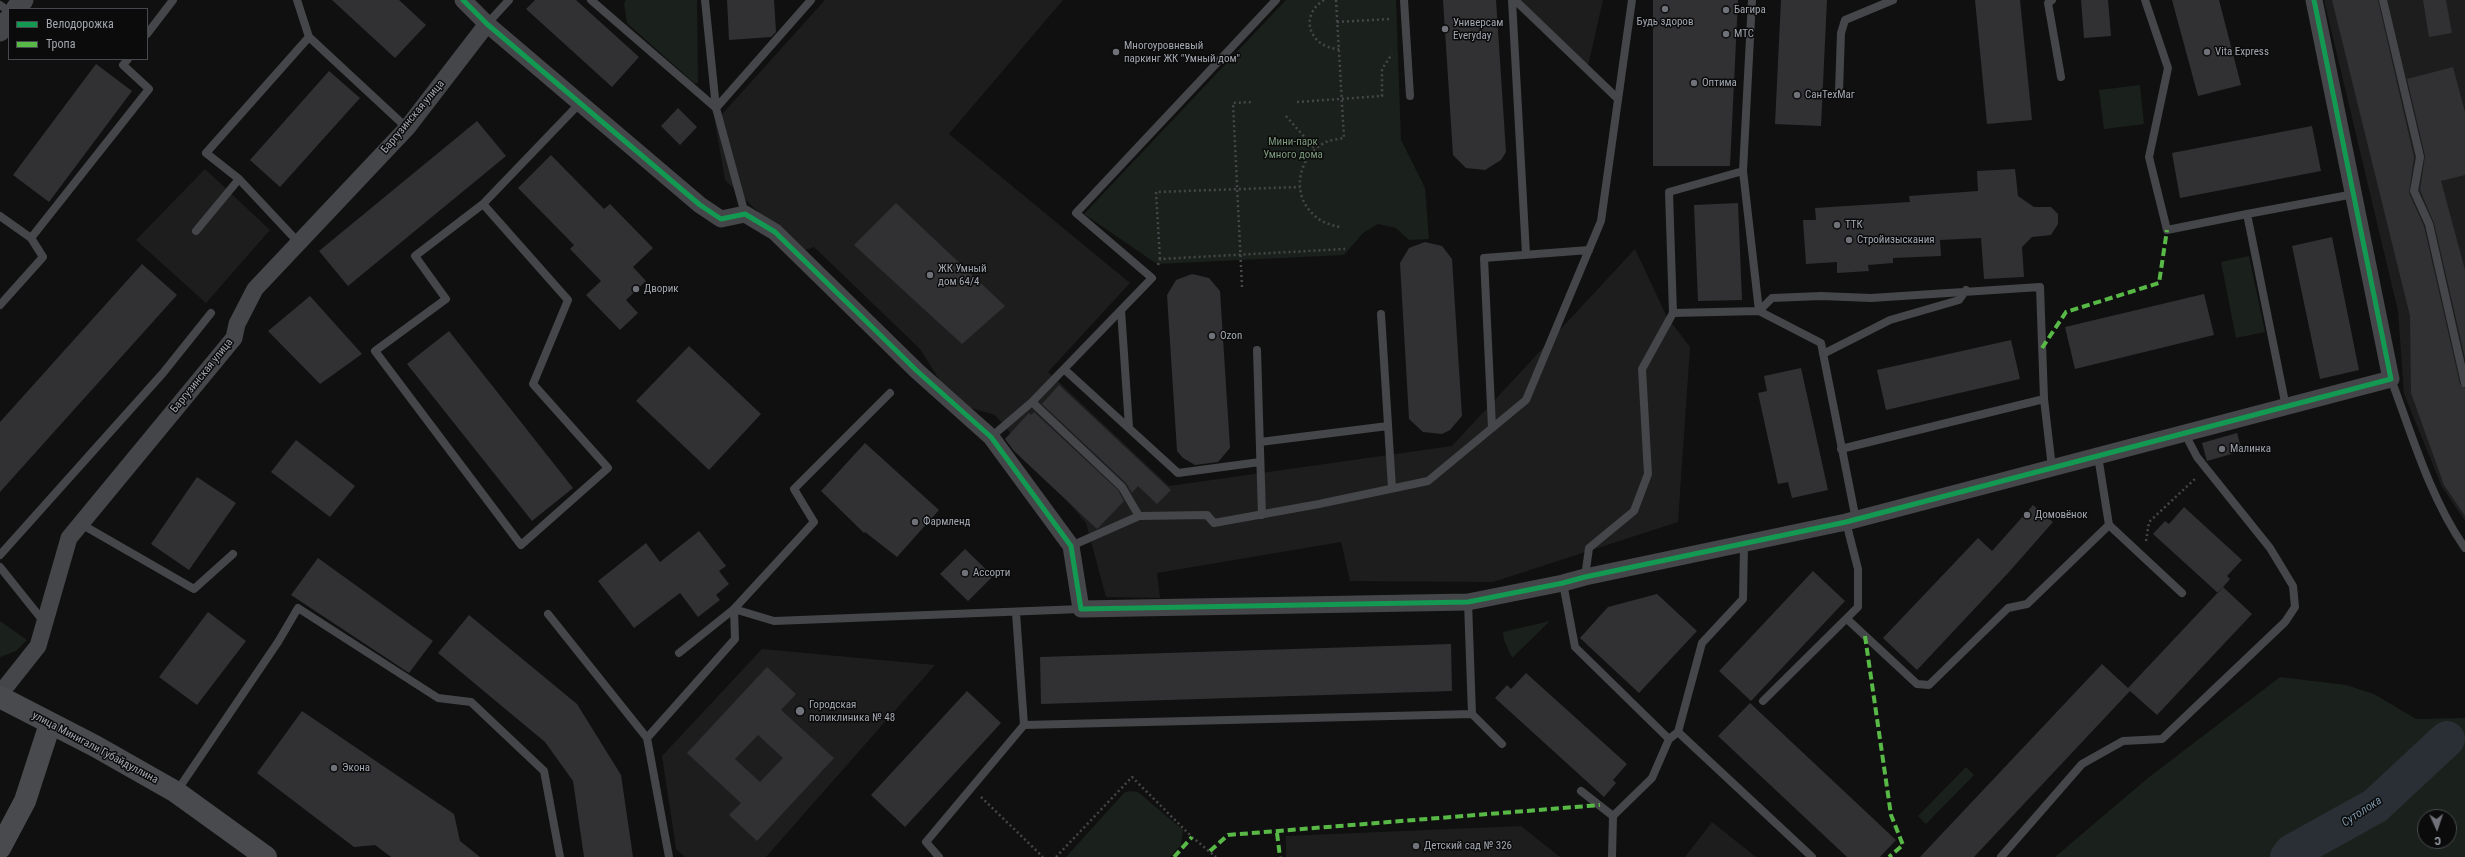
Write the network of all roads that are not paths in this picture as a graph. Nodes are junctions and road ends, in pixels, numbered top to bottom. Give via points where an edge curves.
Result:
1 (23, 0) edge
2 (173, 0) edge
3 (297, 0) edge
4 (463, 0) edge
5 (509, 0) edge
6 (591, 0) edge
7 (705, 0) edge
8 (811, 0) edge
9 (1276, 0) edge
10 (1404, 0) edge
11 (1514, 0) edge
12 (1632, 0) edge
13 (1752, 0) edge
14 (1893, 0) edge
15 (2052, 0) edge
16 (2145, 0) edge
17 (2314, 0) edge
18 (2383, 0) edge
19 (17, 8) edge
20 (8, 20) edge
21 (487, 24) junction
22 (0, 31) edge
23 (148, 33) edge
24 (309, 37) junction
25 (127, 60) edge
26 (2061, 77) dead end
27 (1839, 92) dead end
28 (1410, 96) dead end
29 (1617, 98) junction
30 (581, 102) junction
31 (716, 108) junction
32 (407, 128) junction
33 (1743, 171) junction
34 (239, 179) junction
35 (2354, 194) junction
36 (483, 204) junction
37 (745, 214) junction
38 (2247, 214) junction
39 (0, 216) edge
40 (196, 231) dead end
41 (31, 238) junction
42 (298, 242) junction
43 (1589, 250) junction
44 (1526, 254) junction
45 (1966, 290) junction
46 (0, 305) edge
47 (1122, 310) junction
48 (1759, 311) junction
49 (211, 313) dead end
50 (1673, 313) junction
51 (1381, 314) dead end
52 (1257, 350) dead end
53 (1824, 354) junction
54 (1064, 369) junction
55 (2391, 378) junction
56 (2465, 383) edge
57 (890, 393) dead end
58 (2044, 399) junction
59 (1032, 402) junction
60 (2286, 407) junction
61 (1388, 426) junction
62 (1129, 427) junction
63 (1492, 428) junction
64 (2185, 434) junction
65 (991, 437) junction
66 (1260, 442) junction
67 (1841, 449) junction
68 (2098, 456) junction
69 (1260, 462) junction
70 (2052, 468) junction
71 (1392, 488) junction
72 (1262, 514) junction
73 (1139, 516) junction
74 (1851, 521) junction
75 (81, 524) junction
76 (2109, 525) junction
77 (1744, 545) junction
78 (1071, 546) junction
79 (2465, 548) edge
80 (233, 554) dead end
81 (0, 555) edge
82 (0, 567) edge
83 (1585, 577) junction
84 (1563, 584) junction
85 (2182, 593) dead end
86 (1468, 602) junction
87 (734, 609) junction
88 (1082, 609) junction
89 (1016, 612) junction
90 (548, 614) dead end
91 (1847, 619) junction
92 (45, 623) junction
93 (679, 653) dead end
94 (0, 696) edge
95 (1763, 701) dead end
96 (1472, 714) junction
97 (50, 724) junction
98 (1024, 725) junction
99 (1678, 732) junction
100 (647, 738) junction
101 (1669, 739) junction
102 (1502, 744) dead end
103 (1581, 791) dead end
104 (176, 792) junction
105 (1613, 816) junction
106 (0, 848) edge
107 (266, 857) edge
108 (560, 857) edge
109 (669, 857) edge
110 (939, 857) edge
111 (1612, 857) edge
112 (1812, 857) edge
113 (2001, 857) edge

1 - 19 street
2 - 23 lane
3 - 24 lane
4 - 21 street
5 - 21 lane
6 - 31 lane
7 - 31 lane
8 - 31 lane
9 - 47 lane via 1076,213 1152,278
10 - 28 lane
11 - 29 lane
11 - 44 lane
12 - 29 lane
13 - 33 lane
14 - 27 lane via 1845,20 1841,33
15 - 26 lane via 2048,3
16 - 38 lane via 2168,68 2149,157 2167,230
17 - 35 street
18 - 56 lane via 2420,157 2414,192 2429,224
20 - 22 street
21 - 30 street
21 - 32 street, Баргузинская улица
24 - 32 lane
24 - 34 lane via 206,153
25 - 41 lane via 123,65 149,89
29 - 43 lane via 1601,221
30 - 36 lane
30 - 37 street via 700,205 721,219
31 - 37 lane
32 - 42 street, Баргузинская улица
33 - 48 lane
33 - 50 lane via 1670,192
34 - 40 lane
34 - 42 lane
35 - 38 lane
35 - 55 street
36 - 36 lane via 568,300 533,384 608,468 521,545 375,351 446,299 415,256
37 - 65 street via 775,232 917,371
38 - 60 lane
39 - 41 lane
41 - 46 lane via 43,257
42 - 75 street, Баргузинская улица via 255,289 237,324 234,338
43 - 44 lane
43 - 63 lane via 1526,400
44 - 63 lane via 1484,258
45 - 48 lane via 1870,298 1772,298
45 - 53 lane via 1959,300 1890,320
45 - 58 lane via 2040,287
47 - 54 lane
47 - 62 lane
48 - 50 lane
48 - 53 lane via 1821,343
49 - 81 lane via 163,373
50 - 83 lane via 1642,369 1648,474 1634,511 1589,548
51 - 61 lane
52 - 66 lane
53 - 67 lane
54 - 59 lane
54 - 62 lane
55 - 60 street
55 - 79 lane via 2418,452 2452,529
57 - 87 lane via 794,489 814,522
58 - 67 lane
58 - 70 lane
59 - 65 lane
59 - 73 lane via 1122,487
60 - 64 street
61 - 66 lane
61 - 71 lane
62 - 69 lane via 1178,473
63 - 71 lane via 1428,480
64 - 68 street
64 - 113 lane via 2197,457 2274,555 2293,586 2294,607 2285,622 2162,739 2123,741 2082,764
65 - 78 street
66 - 69 lane
67 - 74 lane
68 - 70 street
68 - 76 lane
69 - 72 lane
70 - 74 street
71 - 72 lane
72 - 73 lane via 1214,523 1207,515
73 - 78 lane
74 - 77 street
74 - 91 lane via 1858,569 1858,607
75 - 80 lane via 194,589
75 - 92 street, Баргузинская улица via 69,538
76 - 85 lane
76 - 91 lane via 2027,604 2008,608 1929,685 1917,684
77 - 83 street
77 - 99 lane via 1743,599 1702,643
78 - 88 street
82 - 92 lane
83 - 84 street
84 - 86 street
84 - 101 lane via 1575,647
86 - 88 street
86 - 96 lane
87 - 89 lane via 774,621
87 - 93 lane
87 - 100 lane via 735,638
88 - 89 lane
89 - 98 lane
90 - 100 lane
91 - 95 lane
92 - 94 street, Баргузинская улица via 38,646
94 - 97 main road, улица Минигали Губайдуллина
96 - 98 lane
96 - 102 lane
97 - 104 main road, улица Минигали Губайдуллина via 95,746
97 - 106 main road via 25,801
98 - 110 lane via 926,842
99 - 101 lane
99 - 112 lane
100 - 109 lane
101 - 105 lane via 1652,778
103 - 105 lane
104 - 107 main road, улица Минигали Губайдуллина
104 - 108 lane via 278,642 298,608 438,698 471,702 544,771
105 - 111 lane

